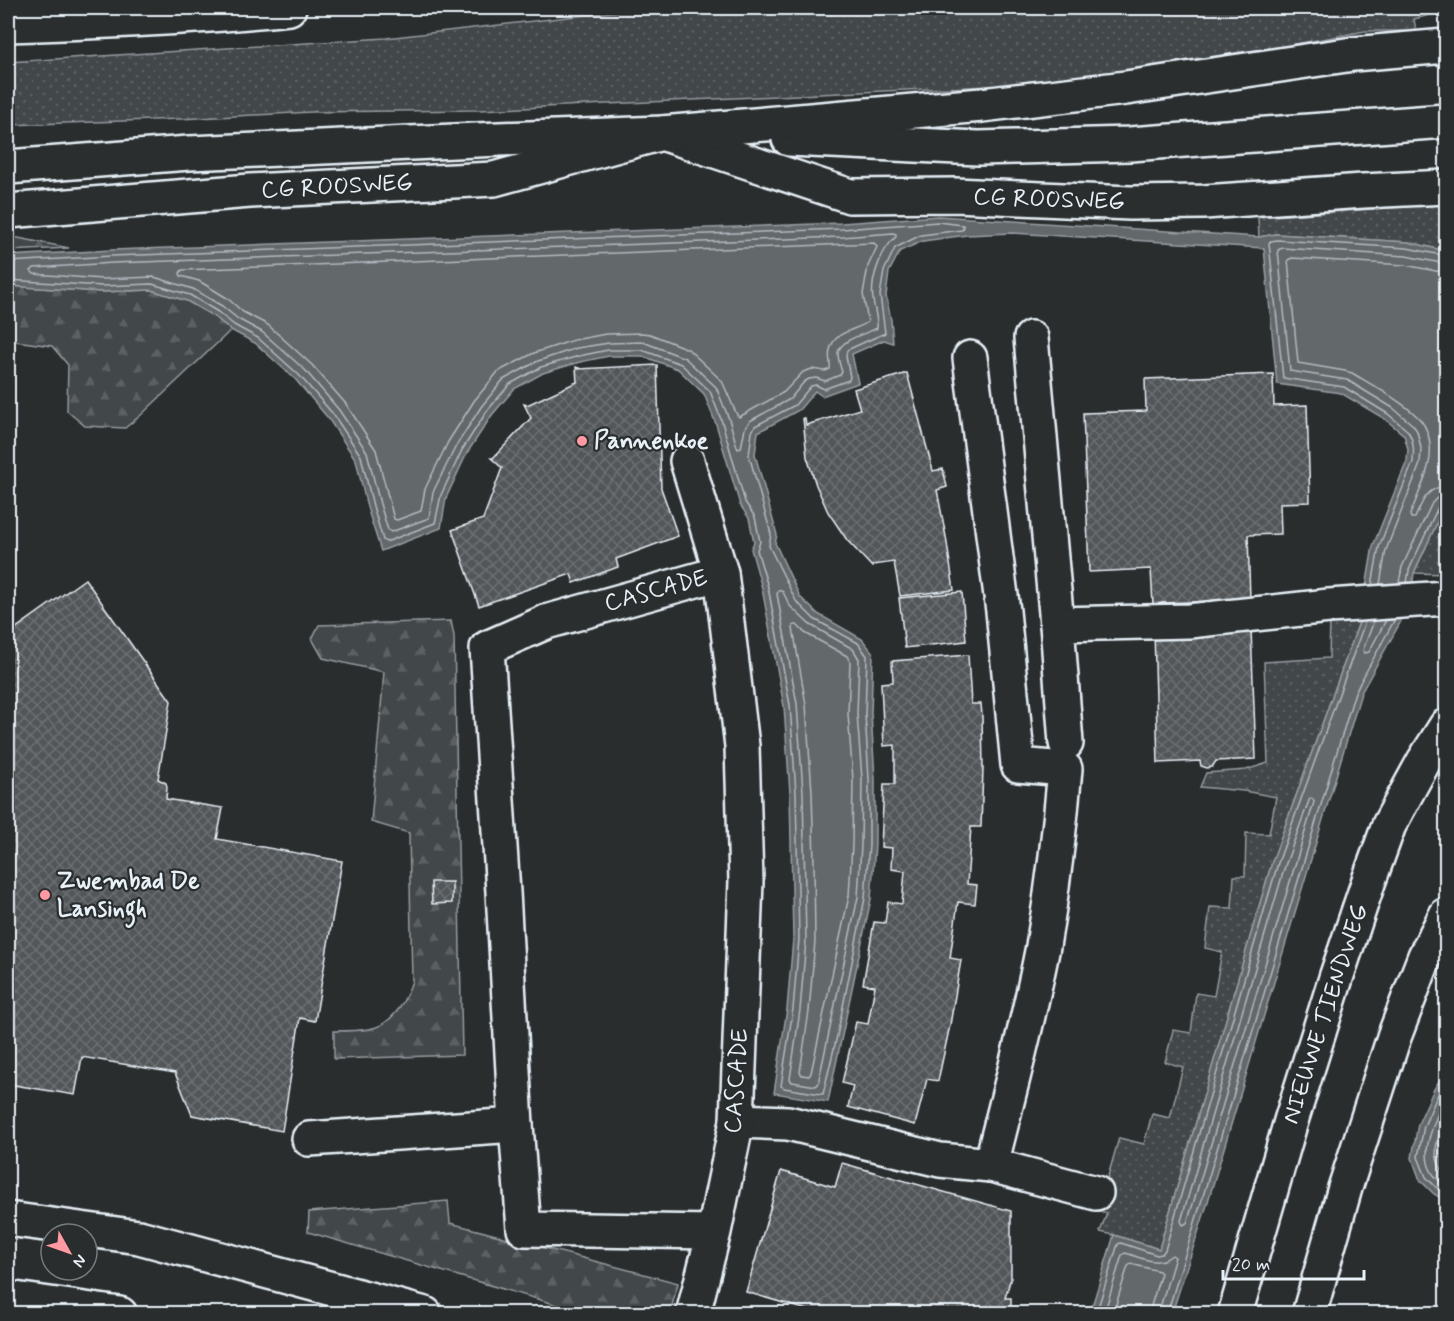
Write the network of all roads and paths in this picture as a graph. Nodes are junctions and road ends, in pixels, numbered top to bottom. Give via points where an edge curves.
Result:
1 (289, 8) edge
2 (231, 11) edge
3 (8, 26) edge
4 (1446, 46) edge
5 (1446, 121) edge
6 (662, 133) junction
7 (8, 166) edge
8 (1446, 187) edge
9 (8, 211) edge
10 (1031, 338) dead end
11 (970, 358) dead end
12 (687, 461) dead end
13 (721, 573) junction
14 (1440, 598) edge
15 (1057, 624) junction
16 (1446, 726) edge
17 (1066, 743) dead end
18 (1446, 915) edge
19 (737, 1121) junction
20 (516, 1125) junction
21 (309, 1139) dead end
22 (991, 1165) junction
23 (1096, 1193) dead end
24 (8, 1219) edge
25 (714, 1232) junction
26 (8, 1298) edge
27 (120, 1314) edge
28 (425, 1314) edge
29 (693, 1314) edge
30 (1235, 1314) edge
31 (1309, 1314) edge

1 - 2 main road
2 - 3 main road
4 - 6 main road, CG ROOSWEG via 1353,54 982,105
5 - 6 main road, CG ROOSWEG via 1130,144 978,148
6 - 7 main road, CG ROOSWEG via 189,153
6 - 8 main road, CG ROOSWEG via 850,196 1204,202
6 - 9 main road, CG ROOSWEG via 494,179 250,191
10 - 15 main road
11 - 22 main road via 1003,611 1018,765 1065,769 1060,834 1043,947
12 - 13 main road
13 - 19 main road, CASCADE via 742,746 746,881
13 - 20 main road, CASCADE via 546,622 487,648
14 - 15 main road via 1189,621
15 - 17 main road
16 - 30 main road, NIEUWE TIENDWEG via 1389,825 1368,883 1291,1121
18 - 31 main road via 1425,956 1394,1036
19 - 22 main road via 788,1123 940,1160
19 - 25 main road, CASCADE
20 - 21 main road
20 - 25 main road, CASCADE via 524,1229
22 - 23 main road
24 - 28 main road via 138,1237
25 - 29 main road, CASCADE
26 - 27 main road

